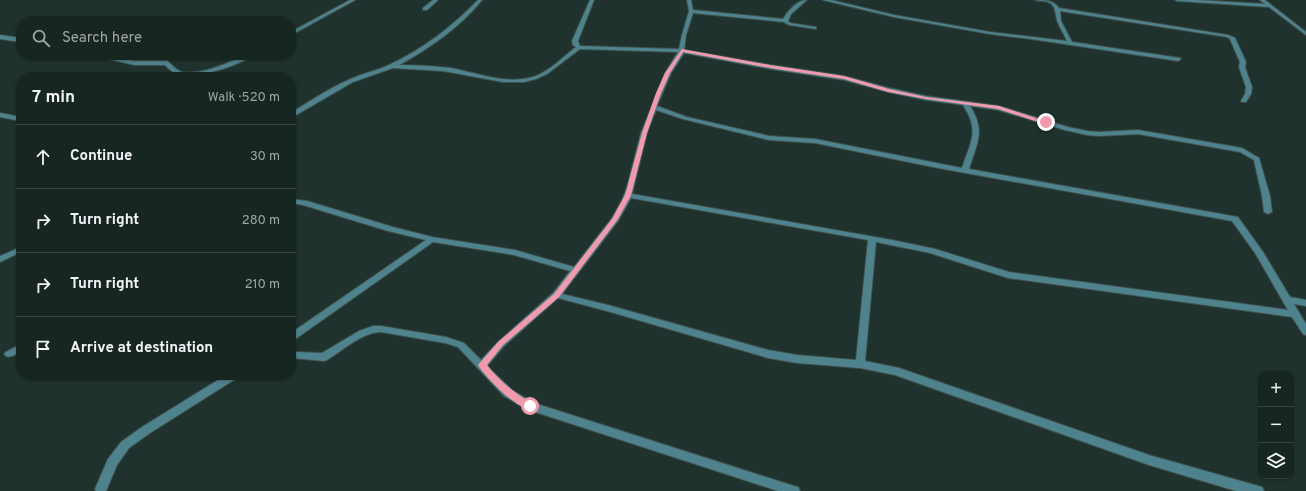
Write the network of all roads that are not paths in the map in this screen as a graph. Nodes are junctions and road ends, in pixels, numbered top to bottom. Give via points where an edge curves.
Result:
1 (353, 0) edge
2 (436, 0) edge
3 (480, 0) edge
4 (592, 0) edge
5 (689, 0) edge
6 (804, 0) edge
7 (825, 0) edge
8 (1037, 0) edge
9 (1049, 0) edge
10 (1177, 0) edge
11 (1262, 0) edge
12 (1268, 6) junction
13 (424, 9) dead end
14 (1057, 9) junction
15 (691, 10) junction
16 (785, 21) junction
17 (814, 28) dead end
18 (296, 31) edge
19 (1306, 34) edge
20 (0, 37) edge
21 (16, 39) edge
22 (1070, 42) junction
23 (579, 46) junction
24 (682, 50) junction
25 (119, 60) edge
26 (238, 60) edge
27 (1178, 60) dead end
28 (392, 66) junction
29 (178, 72) edge
30 (202, 72) edge
31 (1244, 101) dead end
32 (964, 103) junction
33 (654, 107) junction
34 (296, 113) edge
35 (0, 115) edge
36 (16, 118) edge
37 (965, 170) junction
38 (628, 195) junction
39 (296, 202) edge
40 (304, 203) junction
41 (296, 207) edge
42 (1268, 212) dead end
43 (872, 238) junction
44 (432, 239) junction
45 (16, 251) edge
46 (0, 259) edge
47 (576, 270) junction
48 (556, 295) junction
49 (1287, 300) junction
50 (1306, 304) edge
51 (1296, 314) junction
52 (1306, 332) edge
53 (296, 334) edge
54 (16, 350) edge
55 (9, 354) dead end
56 (296, 356) edge
57 (860, 364) junction
58 (482, 365) junction
59 (226, 380) edge
60 (101, 489) dead end
61 (794, 491) edge
62 (1258, 491) edge

1 - 18 street
2 - 13 street
3 - 28 street via 447,32
4 - 23 street via 575,41
5 - 15 street
6 - 16 street via 789,13
7 - 22 street via 894,16 990,33
8 - 9 street
9 - 14 street
10 - 12 street
11 - 12 street
12 - 19 street
14 - 22 street via 1059,20
14 - 31 street via 1228,36 1232,38 1243,62 1248,87
15 - 16 street
15 - 24 street
16 - 17 street
20 - 21 street
22 - 27 street
23 - 24 street
23 - 28 street via 541,76 526,80 491,78 450,70
24 - 32 street via 844,78 926,98
24 - 33 street via 663,83
25 - 29 street via 167,64
26 - 30 street
28 - 34 street via 361,77
32 - 37 street via 976,126
32 - 42 street via 999,108 1087,133 1138,132 1242,150 1257,159
33 - 37 street via 685,118 758,135 815,141
33 - 38 street via 638,152
35 - 36 street
37 - 49 street via 1234,219 1259,252
38 - 43 street
38 - 47 street via 615,219
39 - 40 street
40 - 41 street
40 - 44 street
43 - 51 street via 932,251 1008,275
43 - 57 street
44 - 47 street via 515,253
44 - 53 street
45 - 46 street
47 - 48 street
48 - 57 street via 768,354
48 - 58 street via 501,344
49 - 50 street
49 - 51 street
51 - 52 street
54 - 55 street
56 - 58 street via 324,357 362,333 381,329 461,345
57 - 62 street via 896,371 1149,460 1240,488
58 - 61 street via 508,393 530,406
59 - 60 street via 125,445 112,462

